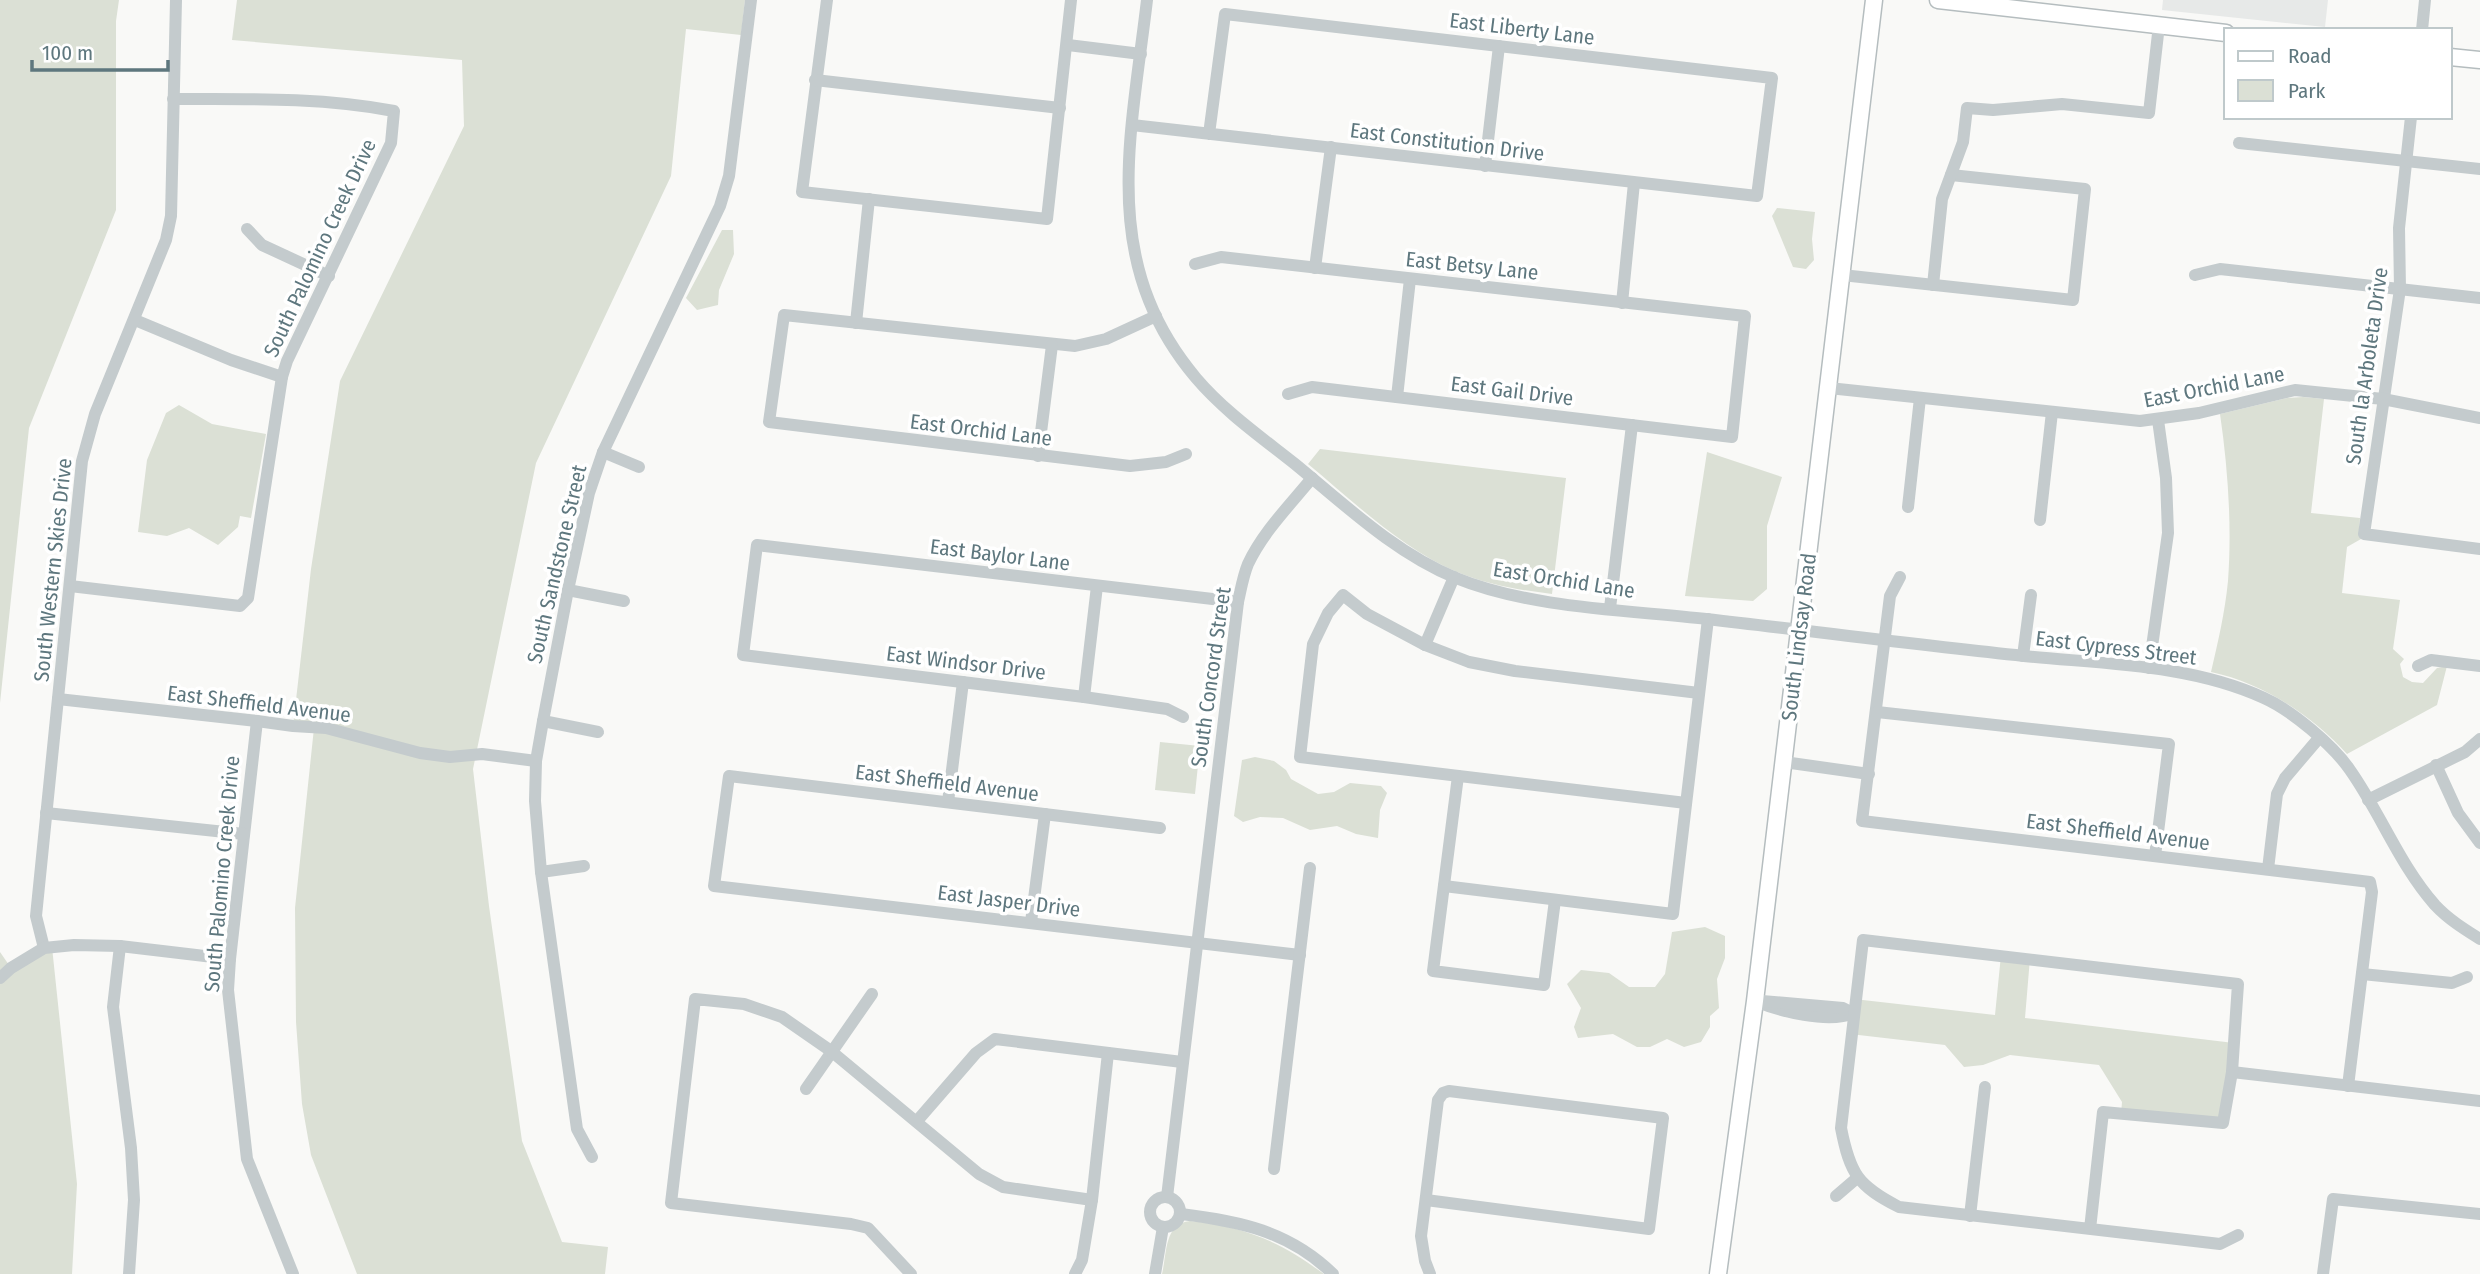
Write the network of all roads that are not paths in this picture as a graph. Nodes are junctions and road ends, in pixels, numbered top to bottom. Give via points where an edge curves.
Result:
1 (176, 0) edge
2 (751, 0) edge
3 (827, 0) edge
4 (1071, 0) edge
5 (1147, 0) edge
6 (1874, 0) edge
7 (1938, 0) edge
8 (2425, 0) edge
9 (2159, 25) junction
10 (2422, 28) edge
11 (2224, 33) edge
12 (1068, 45) junction
13 (1499, 46) junction
14 (1141, 54) junction
15 (2452, 57) edge
16 (2480, 60) edge
17 (816, 80) junction
18 (173, 99) junction
19 (1060, 108) junction
20 (2412, 119) edge
21 (1132, 125) junction
22 (1209, 134) junction
23 (2239, 143) dead end
24 (1331, 147) junction
25 (2407, 161) junction
26 (1485, 166) junction
27 (2480, 169) edge
28 (1951, 174) junction
29 (1634, 183) junction
30 (1757, 196) joint
31 (869, 200) junction
32 (247, 229) dead end
33 (1195, 264) dead end
34 (1315, 268) junction
35 (1842, 275) junction
36 (2195, 275) dead end
37 (329, 276) junction
38 (1410, 279) junction
39 (1933, 285) junction
40 (2400, 289) junction
41 (2480, 298) edge
42 (1622, 303) junction
43 (1156, 316) junction
44 (135, 320) junction
45 (856, 323) junction
46 (1052, 345) junction
47 (282, 377) junction
48 (1829, 388) junction
49 (1288, 394) dead end
50 (1398, 397) junction
51 (1920, 398) junction
52 (2382, 399) junction
53 (2052, 412) junction
54 (2480, 418) edge
55 (2158, 420) junction
56 (1632, 425) junction
57 (1732, 437) joint
58 (603, 452) junction
59 (1186, 454) dead end
60 (1038, 457) junction
61 (639, 467) dead end
62 (1312, 478) junction
63 (1908, 507) dead end
64 (2040, 520) dead end
65 (2480, 549) edge
66 (1454, 577) junction
67 (1900, 577) dead end
68 (69, 586) junction
69 (1097, 586) junction
70 (568, 590) junction
71 (2031, 595) dead end
72 (624, 601) dead end
73 (1238, 602) junction
74 (1610, 608) junction
75 (1708, 619) junction
76 (1799, 631) junction
77 (1884, 641) junction
78 (1425, 645) junction
79 (743, 655) joint
80 (2023, 656) junction
81 (2418, 666) dead end
82 (2480, 666) edge
83 (2149, 668) junction
84 (963, 682) junction
85 (1699, 694) junction
86 (1084, 697) junction
87 (58, 699) junction
88 (1877, 712) junction
89 (1183, 718) dead end
90 (257, 720) junction
91 (542, 721) junction
92 (598, 732) dead end
93 (2319, 738) junction
94 (2480, 739) edge
95 (536, 761) junction
96 (1784, 762) junction
97 (2436, 765) junction
98 (1869, 774) junction
99 (1458, 776) junction
100 (2368, 800) junction
101 (948, 802) junction
102 (1686, 803) junction
103 (46, 813) junction
104 (1045, 814) junction
105 (1160, 828) dead end
106 (244, 834) junction
107 (2480, 843) edge
108 (2155, 856) junction
109 (584, 866) dead end
110 (1310, 868) dead end
111 (2268, 869) junction
112 (541, 872) junction
113 (714, 886) joint
114 (1444, 886) junction
115 (1555, 900) junction
116 (1031, 922) junction
117 (2480, 939) edge
118 (1197, 944) junction
119 (120, 946) junction
120 (44, 948) junction
121 (1300, 955) junction
122 (230, 959) junction
123 (2362, 974) junction
124 (2468, 977) dead end
125 (0, 978) edge
126 (872, 994) dead end
127 (1755, 1001) junction
128 (1853, 1013) junction
129 (831, 1051) junction
130 (1108, 1053) junction
131 (1182, 1062) junction
132 (2232, 1072) junction
133 (2348, 1086) junction
134 (1985, 1087) dead end
135 (806, 1089) dead end
136 (2480, 1101) edge
137 (917, 1121) junction
138 (593, 1157) dead end
139 (1274, 1169) dead end
140 (1857, 1178) junction
141 (1836, 1196) dead end
142 (1167, 1197) junction
143 (1092, 1200) junction
144 (1426, 1200) junction
145 (1181, 1214) junction
146 (2480, 1214) edge
147 (1970, 1216) junction
148 (1163, 1227) junction
149 (2090, 1229) junction
150 (2238, 1235) dead end
151 (129, 1274) edge
152 (293, 1274) edge
153 (911, 1274) edge
154 (1075, 1274) edge
155 (1155, 1274) edge
156 (1333, 1274) edge
157 (1430, 1274) edge
158 (1718, 1274) edge
159 (2323, 1274) edge

1 - 18 street, South Western Skies Drive
2 - 58 street, South Sandstone Street via 729,176 720,206
3 - 17 street
4 - 12 street
5 - 14 street
6 - 35 main road, South Lindsay Road
7 - 9 main road
8 - 10 street
9 - 11 main road
9 - 28 street via 2149,113 2062,104 1993,110 1967,107 1963,142
12 - 14 street
12 - 19 street
13 - 22 street, East Liberty Lane via 1225,14
13 - 26 street
13 - 30 street, East Liberty Lane via 1772,78
14 - 21 street
15 - 16 main road
17 - 19 street
17 - 31 street via 802,192
18 - 37 street, South Palomino Creek Drive via 268,99 394,111 391,143
18 - 44 street, South Western Skies Drive via 171,216
19 - 31 street via 1047,219
20 - 25 street, South la Arboleta Drive
21 - 22 street, East Constitution Drive
21 - 43 street via 1127,188 1131,240
22 - 24 street, East Constitution Drive
23 - 25 street
24 - 26 street, East Constitution Drive
24 - 34 street
25 - 27 street
25 - 40 street, South la Arboleta Drive via 2399,228
26 - 29 street, East Constitution Drive
28 - 39 street via 1942,200
28 - 39 street via 2085,189 2073,300
29 - 30 street, East Constitution Drive
29 - 42 street
31 - 45 street
32 - 37 street via 262,245
33 - 34 street, East Betsy Lane via 1221,257
34 - 38 street, East Betsy Lane
35 - 39 street
35 - 48 main road, South Lindsay Road
36 - 40 street via 2220,269
37 - 47 street, South Palomino Creek Drive
38 - 42 street, East Betsy Lane
38 - 50 street
40 - 41 street
40 - 52 street, South la Arboleta Drive
42 - 57 street, East Betsy Lane via 1745,316
43 - 46 street via 1105,340
43 - 62 street via 1204,387
44 - 47 street
44 - 68 street, South Western Skies Drive via 95,414 82,461
45 - 46 street
45 - 60 street, East Orchid Lane via 785,315 769,422
46 - 60 street
47 - 68 street, South Palomino Creek Drive via 248,598 240,606
48 - 51 street, East Orchid Lane
48 - 76 main road, South Lindsay Road
49 - 50 street, East Gail Drive via 1312,387
50 - 56 street, East Gail Drive
51 - 53 street, East Orchid Lane
51 - 63 street
52 - 54 street, East Orchid Lane
52 - 55 street, East Orchid Lane via 2295,390
52 - 65 street, South la Arboleta Drive via 2364,534
53 - 55 street, East Orchid Lane
53 - 64 street
55 - 83 street via 2168,533
56 - 57 street, East Gail Drive
56 - 74 street
58 - 61 street
58 - 70 street, South Sandstone Street
59 - 60 street, East Orchid Lane via 1166,462 1130,466
62 - 66 street, East Orchid Lane via 1404,550
62 - 73 street, South Concord Street via 1247,566
66 - 74 street, East Orchid Lane via 1523,597
66 - 78 street
67 - 77 street via 1891,596
68 - 87 street, South Western Skies Drive
69 - 73 street, East Baylor Lane
69 - 79 street, East Baylor Lane via 757,545
69 - 86 street
70 - 72 street
70 - 91 street, South Sandstone Street
71 - 80 street
73 - 118 street, South Concord Street
74 - 75 street, East Orchid Lane
75 - 76 street, East Orchid Lane
75 - 85 street
76 - 77 street, East Cypress Street
76 - 96 main road, South Lindsay Road
77 - 80 street, East Cypress Street
77 - 88 street
78 - 85 street via 1469,662 1515,671
78 - 99 street via 1367,614 1343,595 1313,644 1300,757
79 - 84 street, East Windsor Drive
80 - 83 street, East Cypress Street
81 - 82 street via 2431,660
83 - 93 street, East Cypress Street via 2232,686 2267,699
84 - 86 street, East Windsor Drive
84 - 101 street
85 - 102 street
86 - 89 street, East Windsor Drive via 1167,709
87 - 90 street, East Sheffield Avenue
87 - 103 street, South Western Skies Drive
88 - 98 street
88 - 108 street via 2169,744
90 - 95 street, East Sheffield Avenue via 326,728 450,758 482,754
90 - 106 street, South Palomino Creek Drive
91 - 92 street
91 - 95 street, South Sandstone Street
93 - 100 street, East Cypress Street via 2348,766
93 - 111 street via 2277,794
94 - 97 street
95 - 112 street, South Sandstone Street
96 - 98 street
96 - 127 main road, South Lindsay Road
97 - 100 street
97 - 107 street via 2458,813
98 - 108 street, East Sheffield Avenue via 1862,821
99 - 102 street
99 - 114 street
100 - 117 street, East Cypress Street via 2437,907
101 - 104 street, East Sheffield Avenue
101 - 113 street, East Sheffield Avenue via 729,776
102 - 115 street via 1674,914
103 - 106 street
103 - 120 street, South Western Skies Drive via 36,916
104 - 105 street, East Sheffield Avenue
104 - 116 street
106 - 122 street, South Palomino Creek Drive
108 - 111 street, East Sheffield Avenue
109 - 112 street
110 - 121 street
111 - 123 street, East Sheffield Avenue via 2370,882
112 - 138 street, South Sandstone Street via 577,1129
113 - 116 street, East Jasper Drive
114 - 115 street
114 - 115 street via 1433,971 1544,985
116 - 118 street, East Jasper Drive
118 - 121 street, East Jasper Drive
118 - 131 street, South Concord Street
119 - 120 street
119 - 122 street
119 - 151 street via 113,1007 131,1148 134,1200
120 - 125 street
121 - 139 street
122 - 152 street, South Palomino Creek Drive via 228,990 247,1159
123 - 124 street via 2452,983
123 - 133 street
126 - 129 street
127 - 128 street via 1790,1012 1842,1018
127 - 158 main road, South Lindsay Road
128 - 132 street via 1863,940 2238,984
128 - 140 street via 1840,1128 1846,1157
129 - 135 street
129 - 137 street
129 - 153 street via 782,1017 762,1009 695,999 671,1203 868,1228
130 - 131 street
130 - 137 street via 995,1039 976,1052
130 - 143 street
131 - 142 street, South Concord Street
132 - 133 street
132 - 149 street via 2223,1123 2104,1112
133 - 136 street
134 - 147 street
137 - 143 street via 979,1174 1003,1186
140 - 141 street
140 - 147 street via 1899,1207
142 - 145 street via 1178,1204
142 - 148 street via 1151,1208 1152,1218
143 - 154 street via 1082,1260
144 - 144 street via 1438,1100 1443,1093 1662,1118 1649,1229
144 - 157 street via 1422,1236
145 - 148 street via 1173,1226
145 - 156 street via 1258,1228 1312,1256
146 - 159 street via 2333,1199
147 - 149 street
148 - 155 street
149 - 150 street via 2220,1244

